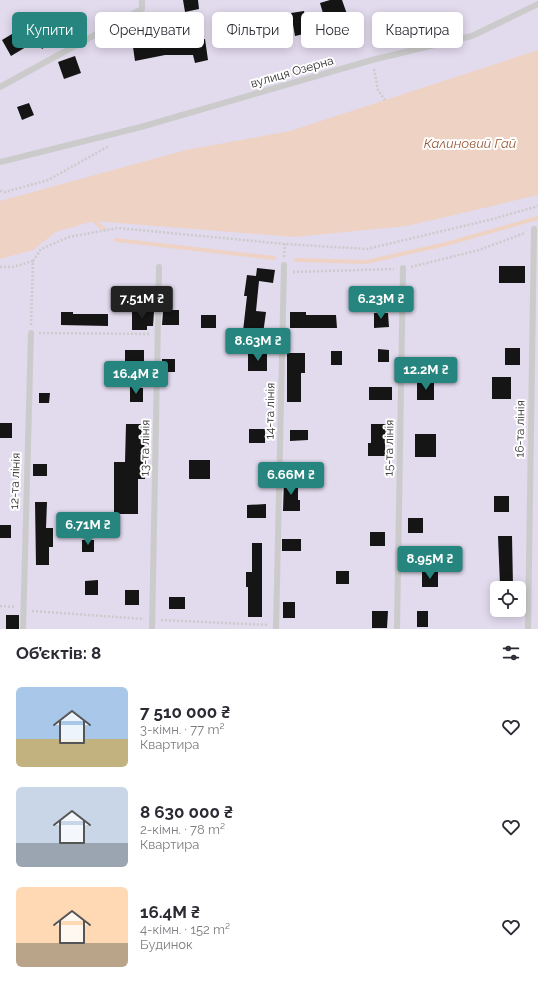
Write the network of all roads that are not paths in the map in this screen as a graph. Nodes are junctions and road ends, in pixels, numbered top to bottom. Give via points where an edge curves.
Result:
1 (142, 0) edge
2 (538, 4) edge
3 (0, 87) edge
4 (0, 162) edge
5 (534, 229) road end
6 (284, 264) road end
7 (160, 267) dead end
8 (403, 268) road end
9 (31, 333) road end
10 (276, 627) edge
11 (23, 629) edge
12 (152, 629) edge
13 (397, 629) edge
14 (528, 629) edge

1 - 3 lane via 142,9
2 - 4 lane, вулиця Озерна via 472,36 372,60 141,127
5 - 14 lane, 16-та лінія
6 - 10 lane, 14-та лінія
7 - 12 lane, 13-та лінія
8 - 13 lane, 15-та лінія
9 - 11 lane, 12-та лінія

